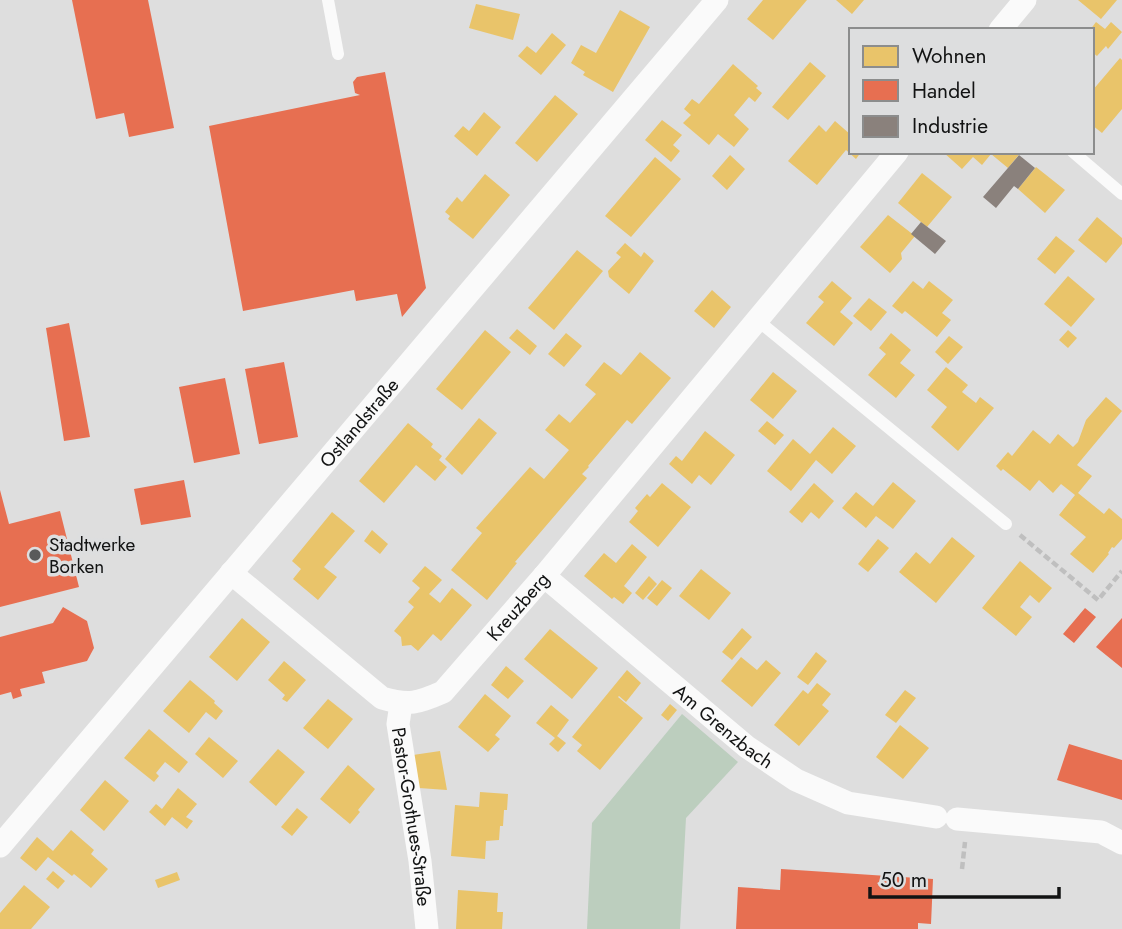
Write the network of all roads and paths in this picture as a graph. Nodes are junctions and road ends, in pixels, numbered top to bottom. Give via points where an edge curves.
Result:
1 (328, 0) edge
2 (717, 0) edge
3 (1025, 0) edge
4 (699, 10) edge
5 (1002, 28) edge
6 (338, 54) dead end
7 (895, 154) edge
8 (1075, 154) edge
9 (1122, 194) edge
10 (757, 320) junction
11 (1006, 524) joint
12 (1122, 571) edge
13 (231, 573) junction
14 (544, 576) junction
15 (401, 704) junction
16 (1122, 843) edge
17 (0, 846) edge
18 (427, 929) edge

1 - 6 lane
2 - 4 street, Ostlandstraße
3 - 5 street
4 - 13 street, Ostlandstraße
7 - 10 street, Kreuzberg
8 - 9 lane
10 - 11 lane
10 - 14 street, Kreuzberg
11 - 12 path via 1098,600
13 - 15 street via 382,698
13 - 17 street, Ostlandstraße
14 - 15 street, Kreuzberg via 443,692 421,702
14 - 16 street, Am Grenzbach via 747,747 796,780 848,803 946,818 1101,832
15 - 18 street, Pastor-Grothues-Straße via 398,724

